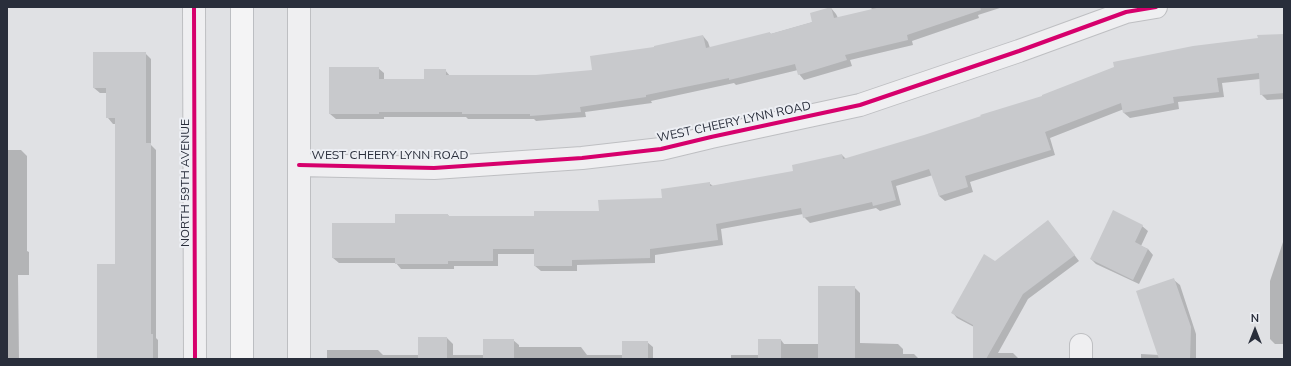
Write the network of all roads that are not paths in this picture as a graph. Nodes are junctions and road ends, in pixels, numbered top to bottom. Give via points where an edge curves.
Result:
1 (194, 7) edge
2 (242, 7) edge
3 (299, 7) edge
4 (1156, 7) edge
5 (299, 165) junction
6 (195, 359) edge
7 (242, 359) edge
8 (299, 359) edge

1 - 6 street, NORTH 59TH AVENUE
2 - 7 main road
3 - 5 street
4 - 5 street, WEST CHEERY LYNN ROAD via 1126,12 860,105 661,149 582,158 434,168
5 - 8 street

